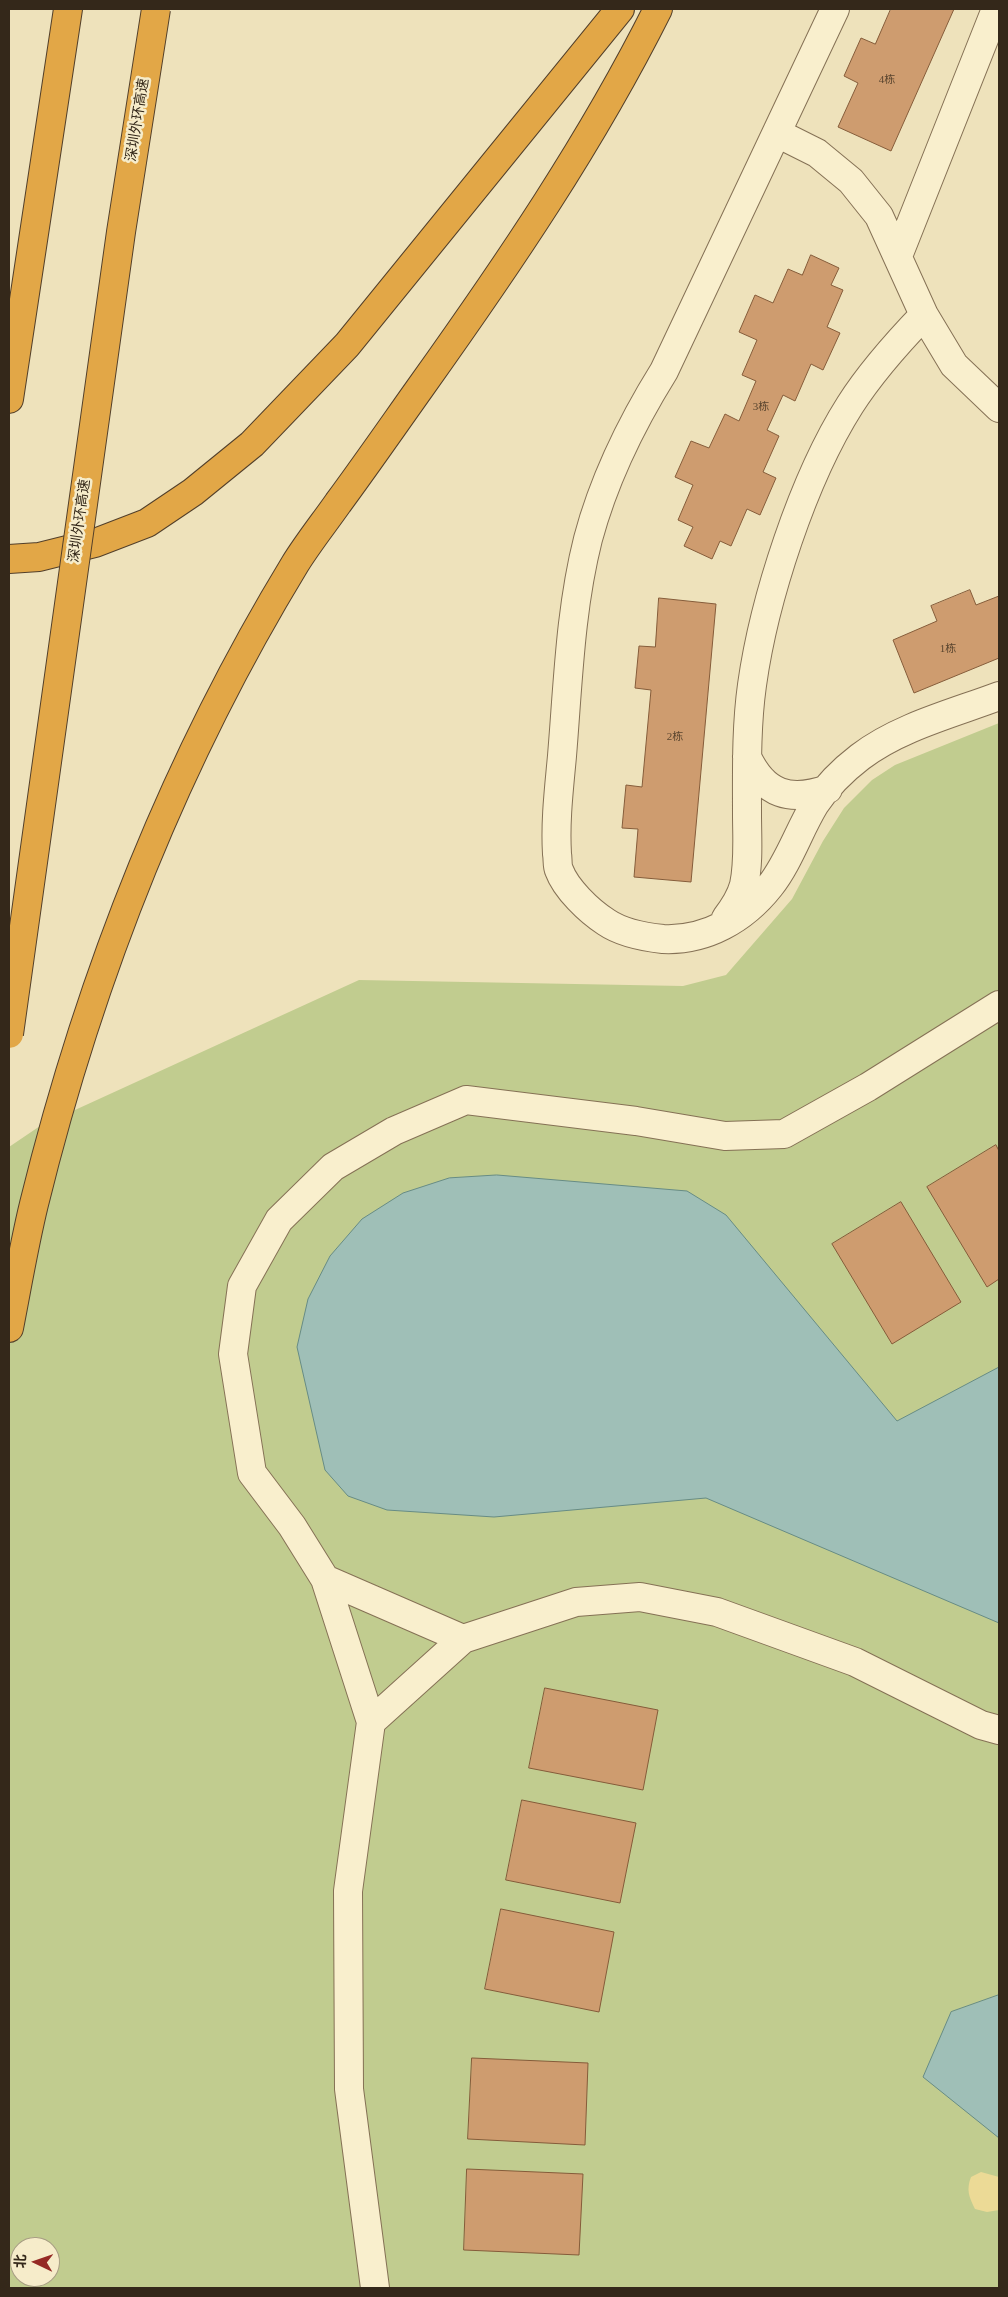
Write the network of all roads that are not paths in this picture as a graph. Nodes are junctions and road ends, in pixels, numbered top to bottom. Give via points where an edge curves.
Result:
1 (68, 9) edge
2 (156, 9) edge
3 (620, 9) edge
4 (658, 9) edge
5 (835, 9) edge
6 (997, 10) edge
7 (777, 133) junction
8 (898, 256) junction
9 (924, 315) junction
10 (9, 399) edge
11 (999, 408) edge
12 (9, 559) edge
13 (999, 696) edge
14 (747, 757) junction
15 (828, 789) junction
16 (715, 930) junction
17 (999, 1005) edge
18 (9, 1034) edge
19 (9, 1328) edge
20 (325, 1579) junction
21 (464, 1639) junction
22 (371, 1722) junction
23 (999, 1730) edge
24 (376, 2288) edge

1 - 10 highway
2 - 18 highway, 深圳外环高速, bridge via 120,232
3 - 12 highway via 347,345 252,444 193,492 147,523 95,543 39,556
4 - 19 highway via 622,80 570,168 506,266 297,562 203,732 168,807 82,1034 34,1204
5 - 7 street
6 - 8 street
7 - 8 street via 817,153 851,181 879,216
7 - 16 street via 664,371 619,452 602,495 578,584 557,819 558,870 579,900 608,924 642,937 680,940
8 - 9 street
9 - 11 street via 954,365
9 - 14 street via 874,370 850,405 811,481 766,615 752,686
13 - 15 street via 884,741 860,756
14 - 15 street via 755,775 770,788 789,795 808,795
14 - 16 street via 744,887 732,911
15 - 16 street via 817,802 772,884 747,912
17 - 20 street via 868,1088 784,1134 725,1136 636,1121 466,1100 394,1130 333,1167 279,1220 242,1286 233,1354 252,1473 292,1526
20 - 21 street
20 - 22 street
21 - 22 street
21 - 23 street via 576,1602 640,1597 718,1612 854,1662 981,1725
22 - 24 street via 348,1890 349,2088

